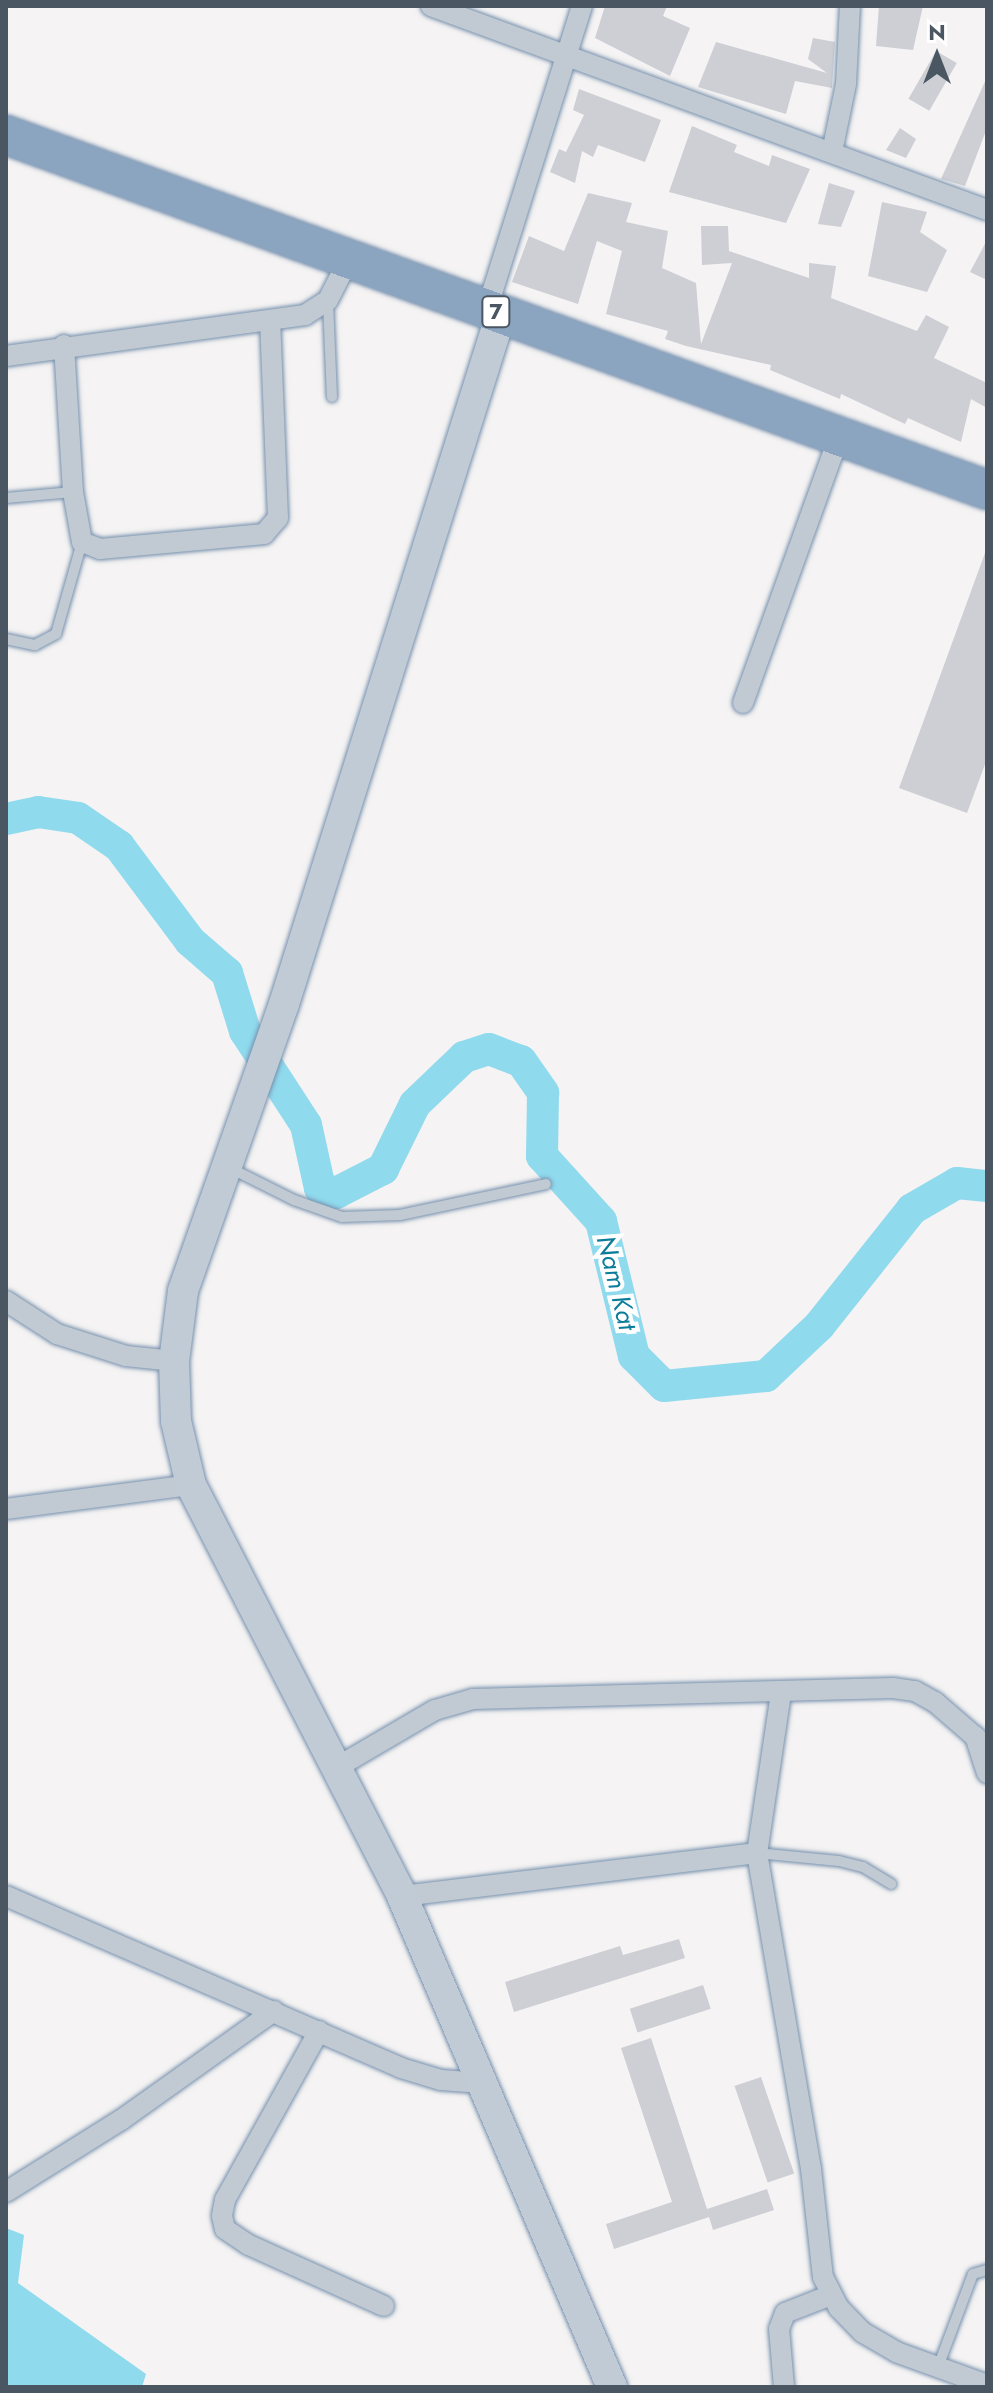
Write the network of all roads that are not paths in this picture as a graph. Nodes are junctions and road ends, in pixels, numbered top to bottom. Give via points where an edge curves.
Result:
1 (431, 6) edge
2 (582, 6) edge
3 (850, 6) edge
4 (569, 55) junction
5 (6, 135) edge
6 (832, 152) junction
7 (987, 210) edge
8 (349, 259) junction
9 (328, 300) junction
10 (494, 312) junction
11 (270, 322) junction
12 (64, 345) junction
13 (6, 356) edge
14 (332, 397) dead end
15 (839, 436) junction
16 (987, 490) edge
17 (73, 492) junction
18 (6, 498) edge
19 (82, 542) junction
20 (6, 639) edge
21 (743, 703) dead end
22 (225, 1165) junction
23 (546, 1184) dead end
24 (6, 1301) edge
25 (174, 1361) junction
26 (191, 1485) junction
27 (6, 1509) edge
28 (781, 1693) junction
29 (981, 1741) edge
30 (334, 1769) junction
31 (987, 1773) edge
32 (757, 1853) junction
33 (891, 1884) dead end
34 (6, 1896) edge
35 (402, 1896) junction
36 (274, 2011) junction
37 (319, 2031) junction
38 (482, 2083) junction
39 (6, 2192) edge
40 (987, 2270) edge
41 (831, 2295) junction
42 (384, 2306) dead end
43 (938, 2367) junction
44 (987, 2385) edge
45 (612, 2387) edge
46 (784, 2387) edge

1 - 4 street
2 - 4 street
3 - 6 street via 846,84
4 - 6 street
4 - 10 street
5 - 8 highway, 7
6 - 7 street
8 - 9 street
8 - 10 highway, 7
9 - 11 street via 305,315
9 - 14 lane
10 - 15 highway, 7
10 - 22 street via 284,1004
11 - 12 street
11 - 19 street via 278,518 273,528 264,534 100,549
12 - 13 street
12 - 17 street
15 - 16 highway, 7
15 - 21 street
17 - 18 lane
17 - 19 street
19 - 20 lane via 56,634 35,645
22 - 23 lane via 342,1217 400,1215
22 - 25 street via 183,1291
24 - 25 street via 57,1334 126,1356
25 - 26 street via 176,1421
26 - 27 street
26 - 30 street
28 - 29 street via 915,1691
28 - 30 street via 473,1699 435,1710
28 - 32 street
29 - 31 street
30 - 35 street
32 - 33 lane via 839,1861 863,1867
32 - 35 street
32 - 41 street via 811,2169 823,2277
34 - 36 street
35 - 38 street
36 - 37 street
36 - 39 street via 121,2120
37 - 38 street via 401,2068 441,2080
37 - 42 street via 225,2200 225,2229
38 - 45 street
40 - 43 lane via 973,2274
41 - 43 street via 862,2332
41 - 46 street via 785,2313 779,2329
43 - 44 street

